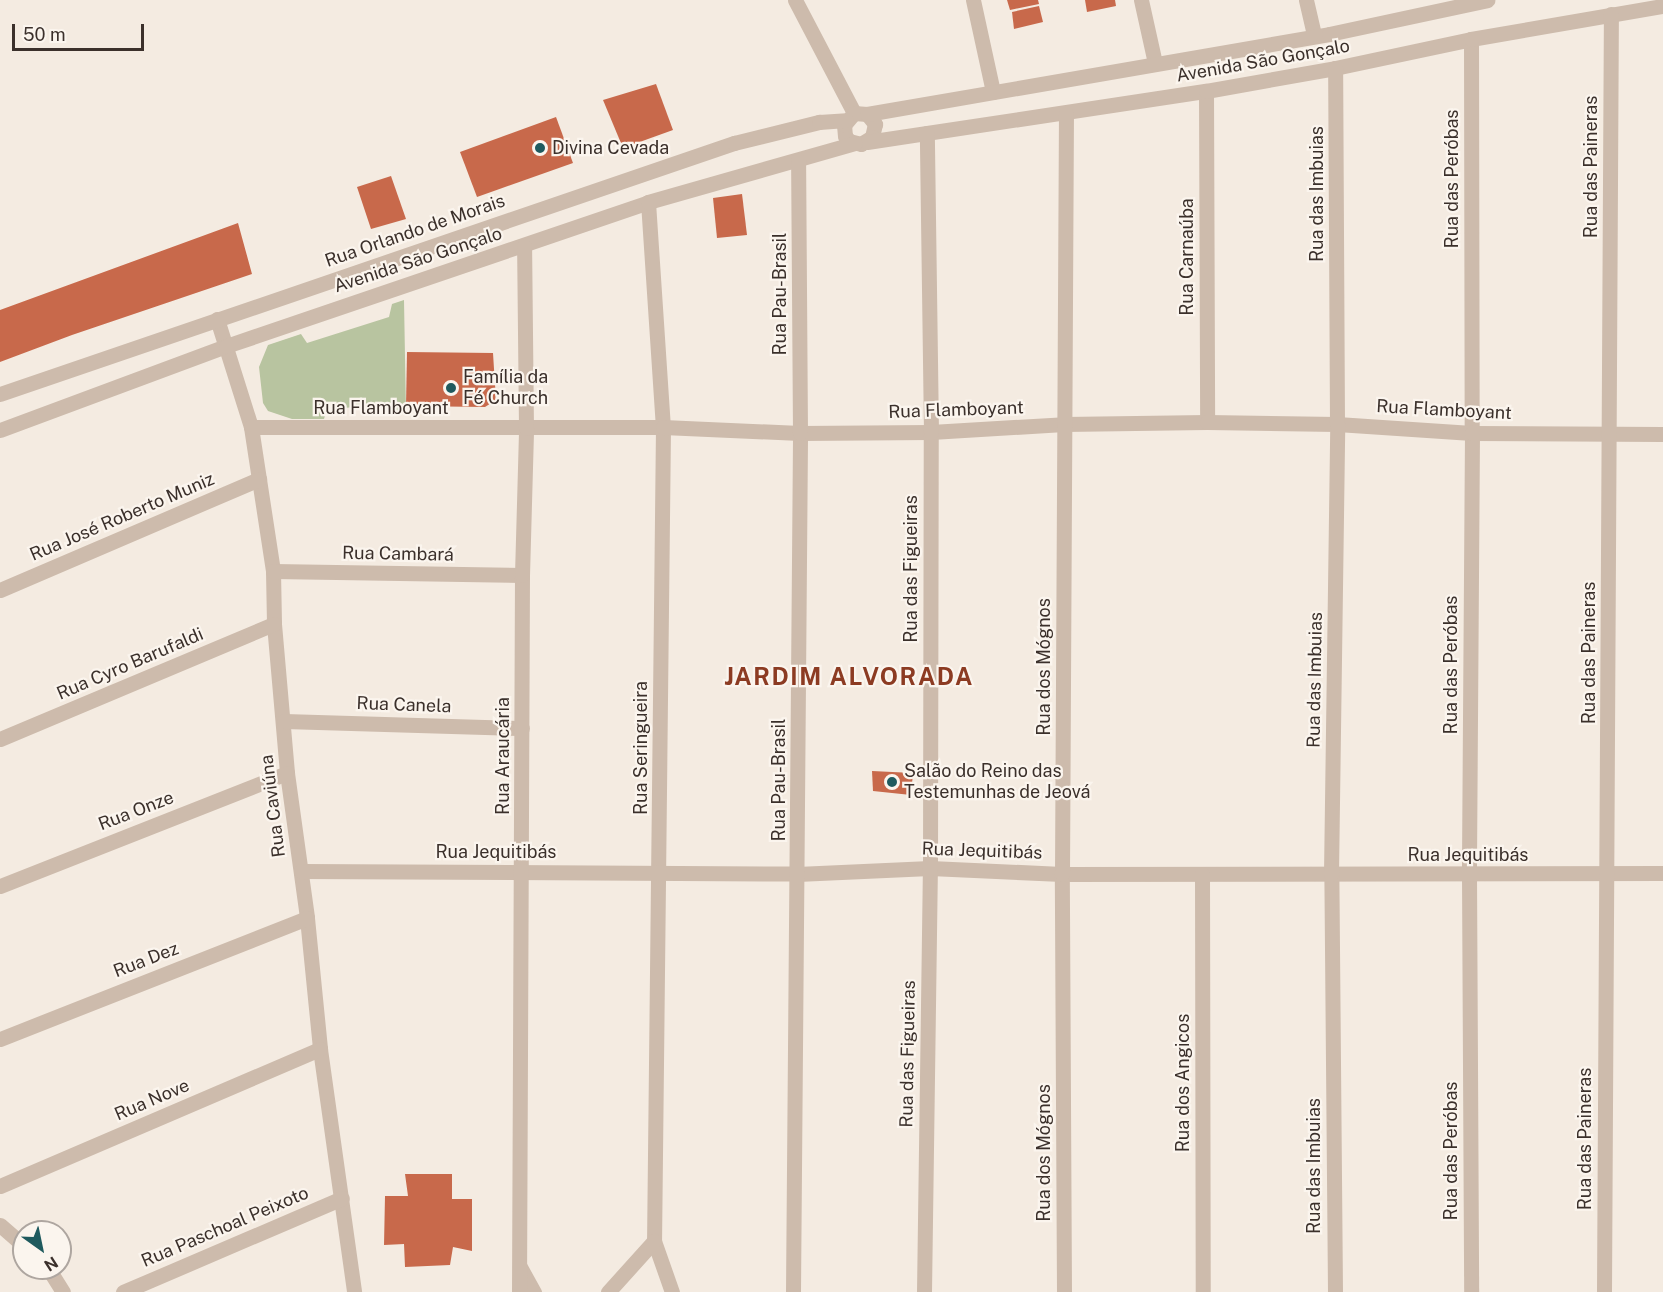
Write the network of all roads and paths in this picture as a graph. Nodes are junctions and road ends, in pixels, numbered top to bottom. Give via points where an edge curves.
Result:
1 (795, 0) edge
2 (973, 0) edge
3 (1141, 0) edge
4 (1306, 0) edge
5 (1484, 0) edge
6 (1663, 6) edge
7 (1611, 14) junction
8 (1314, 36) junction
9 (1471, 39) junction
10 (1155, 63) junction
11 (1335, 69) junction
12 (1206, 91) junction
13 (993, 92) junction
14 (1066, 114) junction
15 (855, 116) junction
16 (927, 133) junction
17 (861, 142) junction
18 (798, 160) junction
19 (648, 202) junction
20 (524, 246) junction
21 (366, 268) junction
22 (370, 296) junction
23 (217, 319) junction
24 (226, 346) junction
25 (0, 394) edge
26 (1207, 422) junction
27 (1064, 424) junction
28 (1337, 424) junction
29 (251, 427) junction
30 (663, 427) junction
31 (526, 428) junction
32 (0, 430) edge
33 (800, 432) junction
34 (931, 432) junction
35 (1473, 433) junction
36 (1610, 434) junction
37 (1663, 434) edge
38 (259, 478) junction
39 (273, 571) junction
40 (522, 575) junction
41 (0, 590) edge
42 (274, 624) junction
43 (284, 721) junction
44 (522, 728) junction
45 (0, 740) edge
46 (287, 773) junction
47 (930, 868) junction
48 (301, 871) junction
49 (659, 871) junction
50 (523, 872) junction
51 (1663, 873) edge
52 (797, 874) junction
53 (1062, 874) junction
54 (1202, 874) junction
55 (1331, 874) junction
56 (1469, 874) junction
57 (1607, 875) junction
58 (0, 886) edge
59 (307, 918) junction
60 (0, 1039) edge
61 (320, 1049) junction
62 (0, 1186) edge
63 (342, 1198) junction
64 (0, 1225) edge
65 (12, 1236) edge
66 (654, 1241) junction
67 (520, 1267) junction
68 (123, 1292) edge
69 (354, 1292) edge
70 (519, 1292) edge
71 (534, 1292) edge
72 (608, 1292) edge
73 (672, 1292) edge
74 (793, 1292) edge
75 (924, 1292) edge
76 (1064, 1292) edge
77 (1203, 1292) edge
78 (1335, 1292) edge
79 (1471, 1292) edge
80 (1604, 1292) edge

1 - 15 street
2 - 13 street
3 - 10 street
4 - 8 street
5 - 8 street, Avenida São Gonçalo
6 - 7 street, Avenida São Gonçalo
7 - 9 street, Avenida São Gonçalo
7 - 36 street, Rua das Paineras
8 - 10 street, Avenida São Gonçalo
9 - 11 street, Avenida São Gonçalo
9 - 35 street, Rua das Peróbas
10 - 13 street, Avenida São Gonçalo
11 - 12 street, Avenida São Gonçalo
11 - 28 street, Rua das Imbuias
12 - 14 street, Avenida São Gonçalo
12 - 26 street, Rua Carnaúba
13 - 15 street, Avenida São Gonçalo
14 - 16 street, Avenida São Gonçalo
14 - 27 street, Rua dos Mógnos
15 - 17 street via 843,125 845,136
15 - 17 street via 875,124 875,131
15 - 21 street, Rua Orlando de Morais via 734,143
16 - 17 street, Avenida São Gonçalo
16 - 34 street, Rua das Figueiras
17 - 18 street, Avenida São Gonçalo
18 - 19 street, Avenida São Gonçalo
18 - 33 street, Rua Pau-Brasil
19 - 20 street, Avenida São Gonçalo
19 - 30 street, Rua Seringueira
20 - 22 street, Avenida São Gonçalo
20 - 31 street, Rua Araucária
21 - 22 street
21 - 23 street, Rua Orlando de Morais
22 - 24 street, Avenida São Gonçalo
23 - 24 street, Rua Caviúna
23 - 25 street, Rua Orlando de Morais
24 - 29 street, Rua Caviúna
24 - 32 street, Avenida São Gonçalo
26 - 27 street, Rua Flamboyant
26 - 28 street, Rua Flamboyant
27 - 34 street, Rua Flamboyant
27 - 53 street, Rua dos Mógnos
28 - 35 street, Rua Flamboyant
28 - 55 street, Rua das Imbuias
29 - 31 street, Rua Flamboyant
29 - 38 street, Rua Caviúna
30 - 31 street, Rua Flamboyant
30 - 33 street, Rua Flamboyant
30 - 49 street, Rua Seringueira
31 - 40 street, Rua Araucária
33 - 34 street, Rua Flamboyant
33 - 52 street, Rua Pau-Brasil
34 - 47 street, Rua das Figueiras
35 - 36 street, Rua Flamboyant
35 - 56 street, Rua das Peróbas
36 - 37 street, Rua Flamboyant
36 - 57 street, Rua das Paineras
38 - 39 street, Rua Caviúna
38 - 41 street, Rua José Roberto Muniz
39 - 40 street, Rua Cambará
39 - 42 street, Rua Caviúna
40 - 44 street, Rua Araucária
42 - 43 street, Rua Caviúna
42 - 45 street, Rua Cyro Barufaldi
43 - 44 street, Rua Canela
43 - 46 street, Rua Caviúna
44 - 50 street, Rua Araucária
46 - 48 street, Rua Caviúna
46 - 58 street, Rua Onze
47 - 52 street, Rua Jequitibás
47 - 53 street, Rua Jequitibás
47 - 75 street, Rua das Figueiras
48 - 50 street, Rua Jequitibás
48 - 59 street, Rua Caviúna
49 - 50 street, Rua Jequitibás
49 - 52 street, Rua Jequitibás
49 - 66 street, Rua Seringueira
50 - 67 street, Rua Araucária
51 - 57 street, Rua Jequitibás
52 - 74 street, Rua Pau-Brasil
53 - 54 street, Rua Jequitibás
53 - 76 street, Rua dos Mógnos
54 - 55 street, Rua Jequitibás
54 - 77 street, Rua dos Angicos
55 - 56 street, Rua Jequitibás
55 - 78 street, Rua das Imbuias
56 - 57 street, Rua Jequitibás
56 - 79 street, Rua das Peróbas
57 - 80 street, Rua das Paineras
59 - 60 street, Rua Dez
59 - 61 street, Rua Caviúna
61 - 62 street, Rua Nove
61 - 63 street, Rua Caviúna
63 - 68 street, Rua Paschoal Peixoto
63 - 69 street, Rua Caviúna
64 - 65 street
66 - 72 street
66 - 73 street, Rua Seringueira
67 - 70 street, Rua Araucária
67 - 71 street, Rua Araucária

